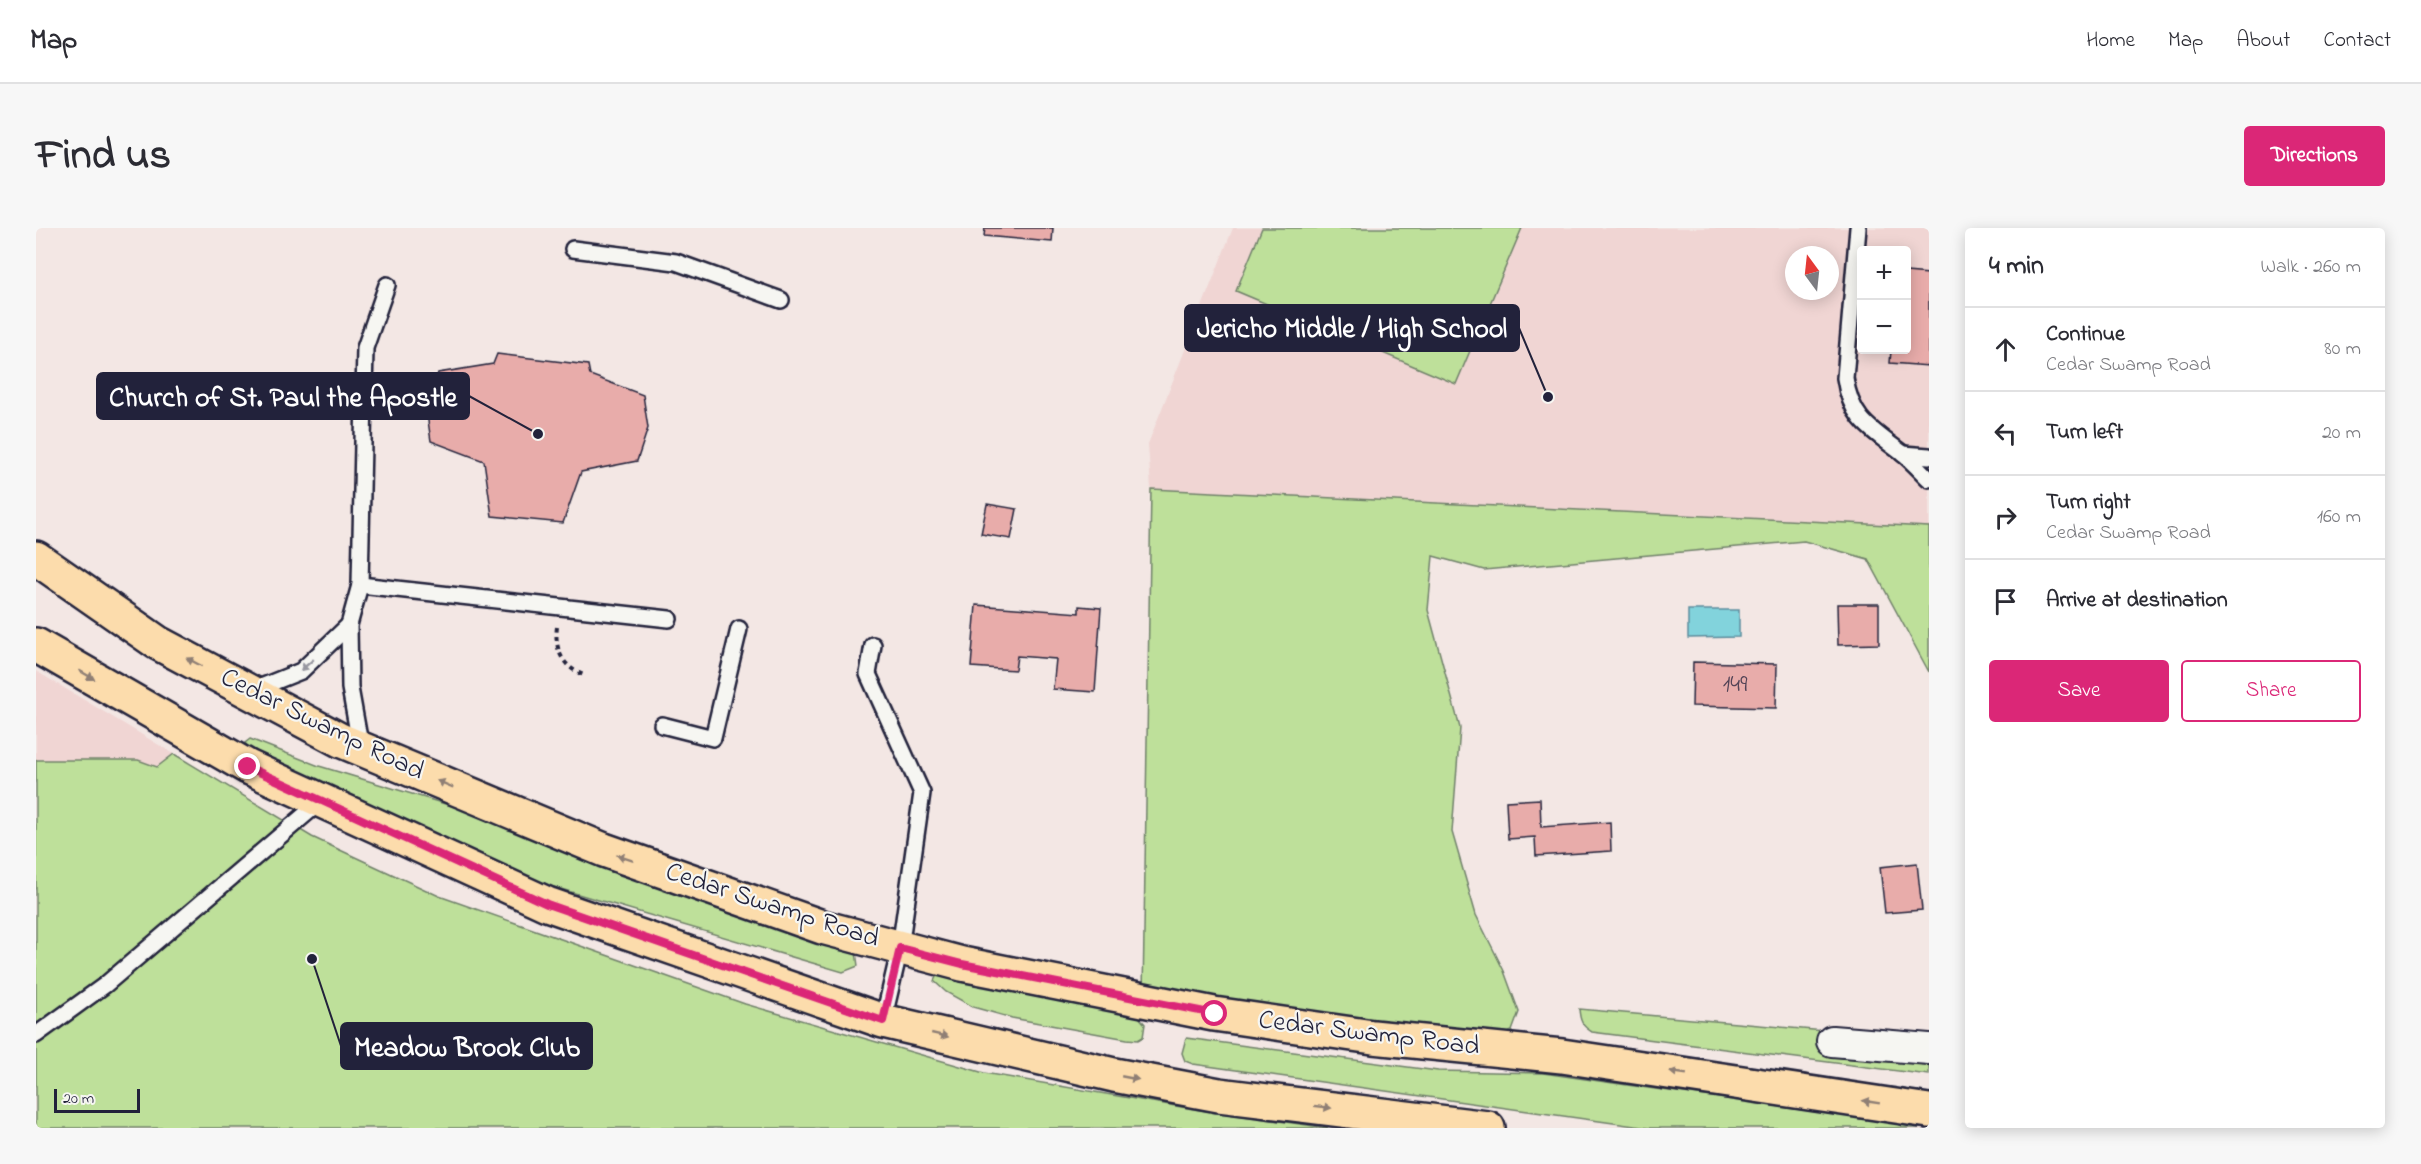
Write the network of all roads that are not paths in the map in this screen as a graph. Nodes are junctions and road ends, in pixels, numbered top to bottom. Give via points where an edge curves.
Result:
1 (1858, 228) edge
2 (573, 249) dead end
3 (387, 285) dead end
4 (781, 300) dead end
5 (1904, 454) junction
6 (1929, 456) edge
7 (1929, 479) edge
8 (36, 558) edge
9 (360, 585) junction
10 (669, 619) dead end
11 (349, 625) junction
12 (739, 629) dead end
13 (36, 645) edge
14 (873, 645) dead end
15 (249, 692) junction
16 (662, 725) dead end
17 (361, 749) junction
18 (321, 801) junction
19 (900, 948) junction
20 (883, 1021) junction
21 (36, 1035) edge
22 (1832, 1041) dead end
23 (1929, 1049) edge
24 (1929, 1111) edge
25 (1488, 1128) edge

1 - 5 lane via 1846,368 1848,396 1868,429
2 - 4 lane via 676,262
3 - 9 lane via 365,348
5 - 6 lane
5 - 7 lane
15 -> 8 main road, Cedar Swamp Road via 158,644
9 - 10 lane
9 - 11 lane
11 -> 15 lane via 301,671
11 - 17 lane via 350,688
12 - 16 lane via 712,738
13 -> 18 main road via 248,767
14 - 19 lane via 868,674 922,793
15 - 17 main road, Cedar Swamp Road
19 -> 17 main road, Cedar Swamp Road via 822,927 604,850
18 - 20 main road via 547,904
18 - 21 lane via 105,985
19 - 20 lane
24 -> 19 main road, Cedar Swamp Road via 1562,1056 1373,1037 1215,1014
20 -> 25 main road via 1114,1075 1219,1095
22 - 23 street

